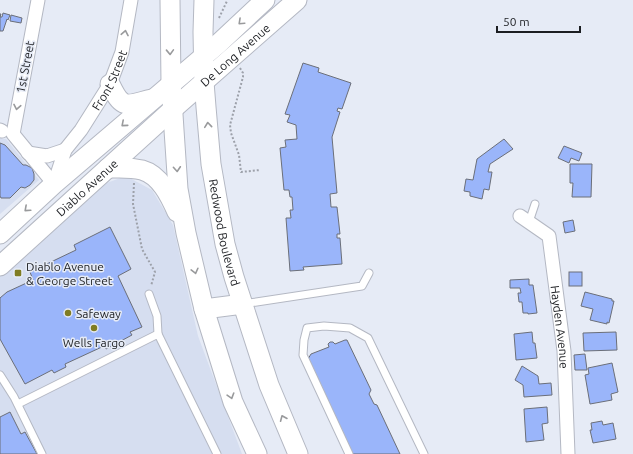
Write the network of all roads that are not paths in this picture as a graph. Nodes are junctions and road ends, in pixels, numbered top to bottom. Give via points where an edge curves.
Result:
1 (38, 0) edge
2 (131, 0) edge
3 (170, 0) edge
4 (204, 0) edge
5 (265, 0) edge
6 (297, 0) edge
7 (203, 56) junction
8 (204, 82) junction
9 (171, 83) junction
10 (110, 84) junction
11 (153, 98) junction
12 (173, 109) junction
13 (5, 132) edge
14 (65, 150) junction
15 (28, 153) junction
16 (108, 168) junction
17 (54, 184) junction
18 (71, 202) junction
19 (535, 204) dead end
20 (525, 219) joint
21 (2, 230) edge
22 (186, 233) junction
23 (0, 266) edge
24 (369, 273) dead end
25 (148, 294) road end
26 (243, 304) junction
27 (204, 309) junction
28 (158, 334) junction
29 (0, 375) edge
30 (18, 404) junction
31 (42, 454) edge
32 (217, 454) edge
33 (257, 454) edge
34 (298, 454) edge
35 (349, 454) edge
36 (424, 454) edge
37 (568, 454) edge

1 -> 13 street, 1st Street
10 -> 2 street, Front Street via 122,52
3 -> 9 main road
4 - 7 main road, Redwood Boulevard
5 -> 7 main road, De Long Avenue
6 - 8 main road, De Long Avenue
7 - 8 main road, Redwood Boulevard
7 - 9 main road, De Long Avenue
8 - 12 main road, De Long Avenue
26 -> 8 main road, Redwood Boulevard via 224,237 212,164
9 - 11 main road, Diablo Avenue
9 - 12 main road
10 - 11 main road via 117,98 124,104
10 - 14 street, Front Street
11 -> 17 main road, Diablo Avenue
12 - 16 main road, Diablo Avenue
12 -> 22 main road via 178,188
13 - 15 street
14 - 15 street via 47,156
14 - 17 street, Front Street
15 - 17 street
16 - 18 main road, Diablo Avenue
16 - 22 main road via 141,170 155,176 174,205
17 - 18 main road
17 -> 21 main road, Diablo Avenue
18 - 23 main road, Diablo Avenue
19 - 20 lane
20 - 37 street, Hayden Avenue via 549,236 564,351
22 -> 27 main road
24 - 26 lane via 362,286
25 - 28 lane via 157,316
26 - 27 main road
34 -> 26 main road, Redwood Boulevard via 269,384
27 -> 33 main road via 233,402
28 - 30 lane
28 - 32 lane
29 - 30 lane
30 - 31 lane
35 - 36 lane via 303,355 308,328 350,328 368,338

